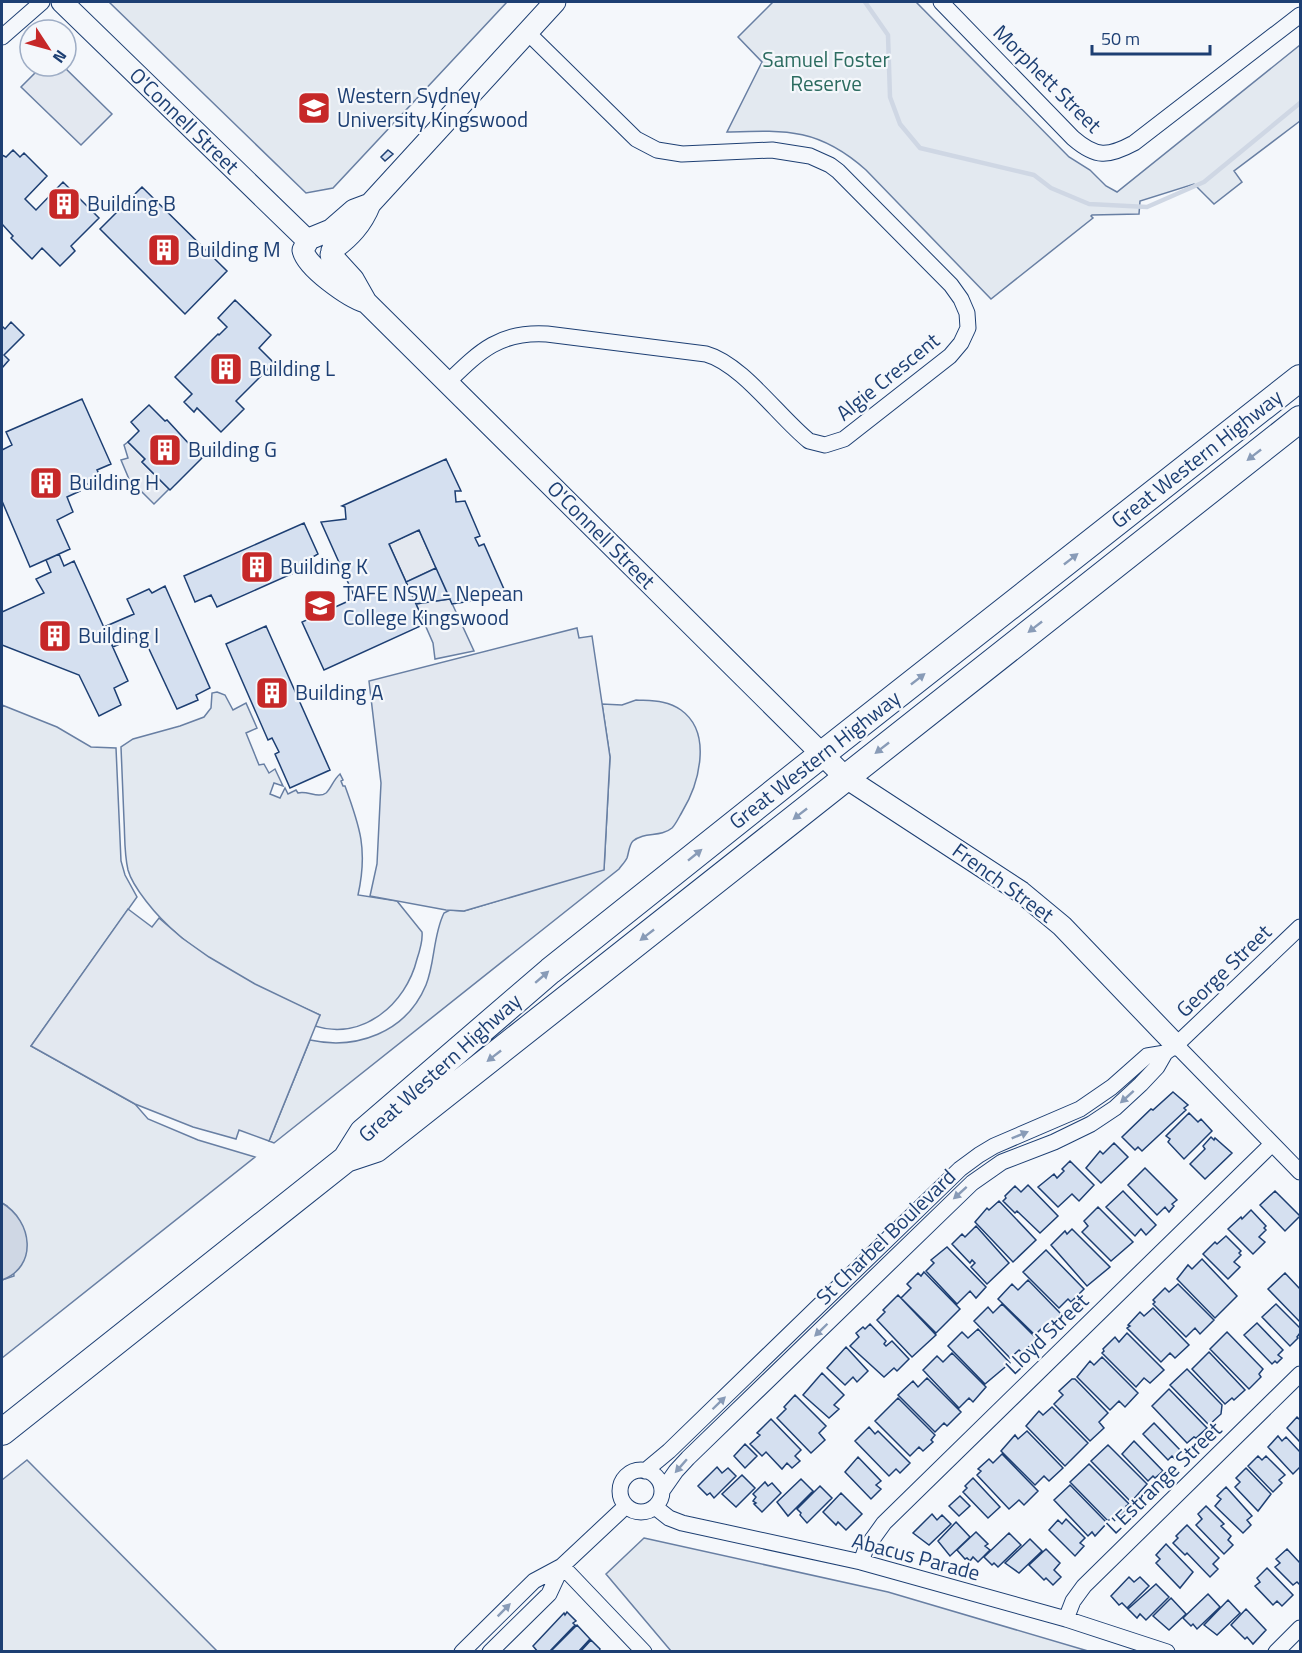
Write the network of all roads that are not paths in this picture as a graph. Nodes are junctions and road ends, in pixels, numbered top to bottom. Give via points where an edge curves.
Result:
1 (42, 2) edge
2 (62, 2) edge
3 (555, 2) edge
4 (941, 2) edge
5 (1300, 15) edge
6 (527, 32) junction
7 (2, 37) edge
8 (322, 245) junction
9 (366, 302) junction
10 (1300, 378) edge
11 (447, 383) junction
12 (1300, 419) edge
13 (835, 767) junction
14 (1300, 927) edge
15 (1170, 1049) junction
16 (1272, 1144) junction
17 (1300, 1172) edge
18 (1300, 1374) edge
19 (2, 1432) edge
20 (645, 1471) junction
21 (662, 1491) junction
22 (626, 1506) junction
23 (655, 1507) junction
24 (861, 1562) junction
25 (562, 1566) junction
26 (1066, 1619) junction
27 (1300, 1628) edge
28 (462, 1652) edge
29 (490, 1652) edge
30 (644, 1652) edge
31 (1167, 1652) edge
32 (1276, 1652) edge

1 - 7 street
2 - 8 street, O'Connell Street
3 - 6 street
4 - 5 street, Morphett Street via 1073,138 1103,154 1134,143
6 - 8 street via 370,204 363,220 346,240
6 - 11 street, Algie Crescent via 622,127 647,146 670,153 772,150 810,156 830,165 957,292 967,313 968,328 950,356 844,439 825,446 809,441 736,371 706,354 528,333 487,347
8 - 9 street, O'Connell Street via 353,279
8 - 9 street, O'Connell Street via 323,264 312,264 344,291
9 - 11 street, O'Connell Street
13 -> 10 highway, Great Western Highway
11 - 13 street, O'Connell Street
12 -> 13 highway, Great Western Highway
13 - 15 street, French Street via 1022,892 1062,926
13 - 19 highway, Great Western Highway via 550,971 363,1132 346,1159
14 - 15 street, George Street
15 - 16 street
20 -> 15 street, St Charbel Boulevard via 960,1170 994,1146 1080,1109 1146,1056
15 -> 21 street, St Charbel Boulevard via 1115,1108 1054,1142 1002,1162 972,1183 688,1458
16 - 17 street
16 - 24 street, Lloyd Street via 884,1523 874,1534
18 - 26 street, L'Estrange Street via 1084,1586
20 - 21 street via 659,1480
20 - 22 street via 632,1472 622,1481 620,1494
21 - 23 street
22 - 23 street via 644,1513
22 - 25 street
23 - 24 street, Abacus Parade via 682,1522
24 - 26 street, Abacus Parade
28 -> 25 street via 534,1581
25 - 29 street via 549,1594
25 - 30 street
26 - 31 street, Abacus Parade
27 - 32 street

